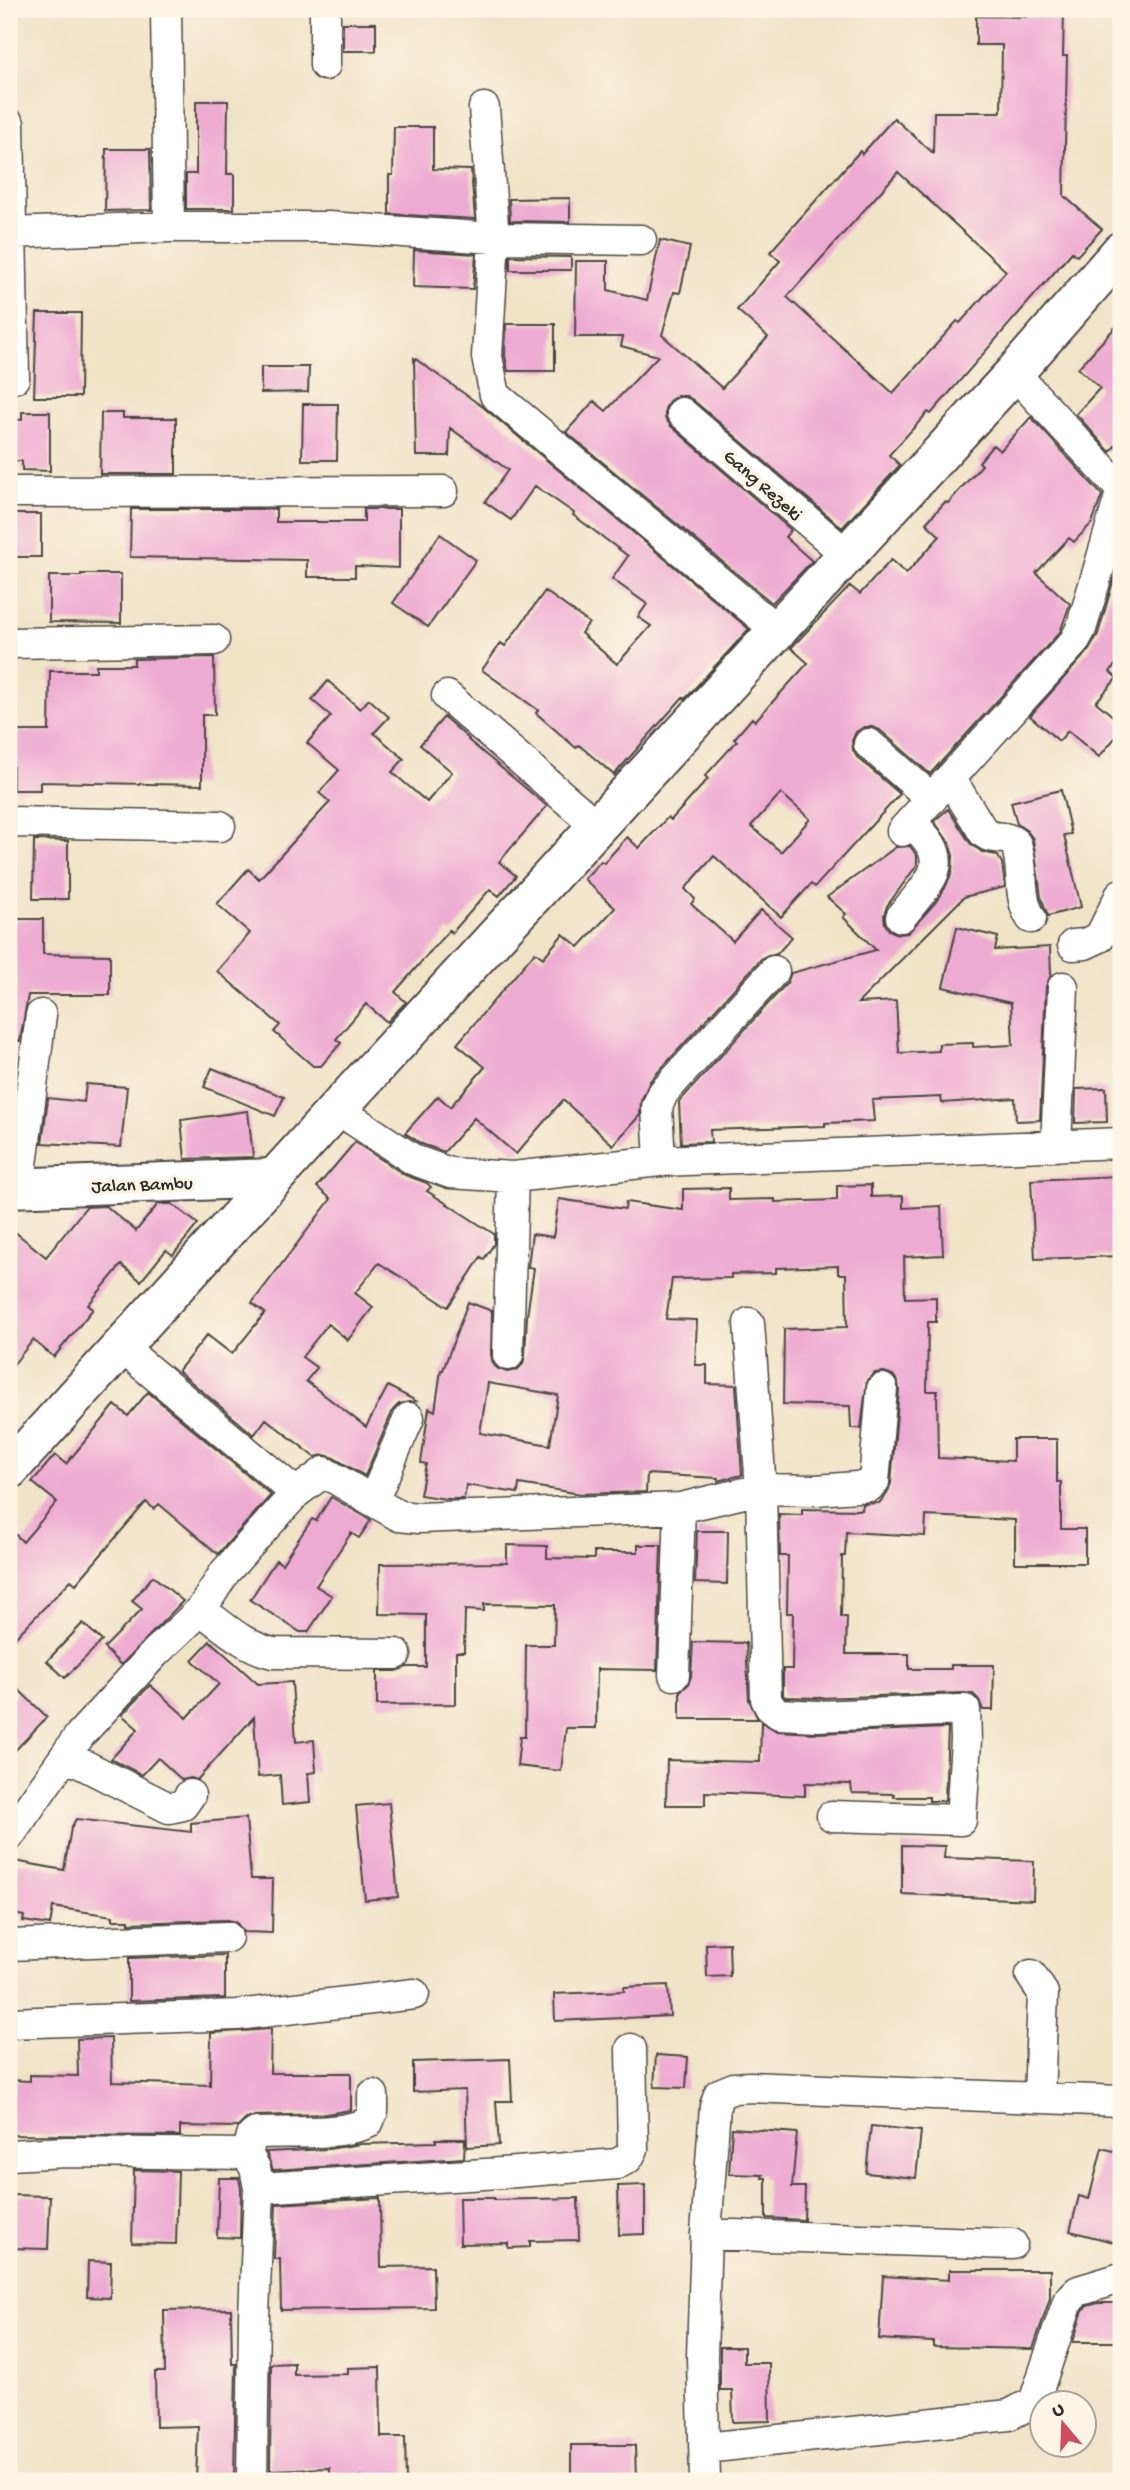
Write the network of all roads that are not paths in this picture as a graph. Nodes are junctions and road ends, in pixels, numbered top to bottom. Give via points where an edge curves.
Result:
1 (166, 9) edge
2 (325, 9) edge
3 (325, 65) dead end
4 (484, 108) dead end
5 (9, 124) edge
6 (169, 227) junction
7 (9, 233) edge
8 (494, 238) junction
9 (641, 240) dead end
10 (1121, 251) edge
11 (1014, 373) junction
12 (14, 378) dead end
13 (682, 413) dead end
14 (443, 491) dead end
15 (1121, 491) edge
16 (9, 492) edge
17 (847, 555) junction
18 (778, 631) junction
19 (214, 640) dead end
20 (9, 643) edge
21 (447, 696) dead end
22 (869, 744) dead end
23 (941, 789) junction
24 (9, 822) edge
25 (220, 826) dead end
26 (597, 826) junction
27 (1121, 894) edge
28 (901, 917) dead end
29 (1031, 918) dead end
30 (1073, 945) dead end
31 (774, 971) dead end
32 (1063, 987) dead end
33 (41, 1015) dead end
34 (337, 1109) junction
35 (1121, 1143) edge
36 (1056, 1146) junction
37 (660, 1161) junction
38 (513, 1177) junction
39 (274, 1178) junction
40 (14, 1188) edge
41 (749, 1323) dead end
42 (120, 1346) junction
43 (508, 1355) dead end
44 (881, 1389) dead end
45 (410, 1418) dead end
46 (9, 1470) edge
47 (761, 1489) junction
48 (296, 1493) junction
49 (373, 1501) junction
50 (680, 1508) junction
51 (201, 1610) junction
52 (396, 1654) dead end
53 (674, 1675) dead end
54 (66, 1756) junction
55 (190, 1795) dead end
56 (832, 1816) dead end
57 (9, 1836) edge
58 (227, 1937) dead end
59 (9, 1945) edge
60 (1031, 1975) dead end
61 (414, 1994) dead end
62 (9, 2023) edge
63 (631, 2049) dead end
64 (373, 2095) dead end
65 (1039, 2098) junction
66 (1121, 2101) edge
67 (247, 2154) junction
68 (9, 2155) edge
69 (259, 2188) junction
70 (706, 2234) junction
71 (1012, 2244) dead end
72 (1121, 2278) edge
73 (705, 2448) junction
74 (253, 2481) edge
75 (705, 2481) edge

1 - 6 street
2 - 3 street
4 - 8 street
5 - 7 street
6 - 7 street
6 - 8 street via 328,227
7 - 12 street
8 - 9 street
8 - 18 street via 487,357 495,395
10 - 11 main road
11 - 15 street
11 - 17 main road
13 - 17 street, Gang Rezeki
14 - 16 street
15 - 23 street via 1074,642
17 - 18 main road
18 - 26 main road
19 - 20 street
21 - 26 street
22 - 23 street
23 - 28 street via 906,827 927,839 937,864 934,877
23 - 29 street via 984,833 1016,844 1023,900
24 - 25 street
26 - 34 main road
27 - 30 street via 1100,937
31 - 37 street via 663,1093 657,1107
32 - 36 street
33 - 40 street
34 - 38 street via 414,1160 450,1173
34 - 39 main road
35 - 36 street
36 - 37 street
37 - 38 street
38 - 43 street
39 - 40 main road, Jalan Bambu
39 - 42 main road
41 - 47 street
42 - 46 main road
42 - 48 street
44 - 47 street via 874,1482 870,1486
45 - 49 street
47 - 50 street
47 - 56 street via 766,1699 770,1707 779,1714 817,1716 965,1710 961,1820
48 - 49 street via 324,1472
48 - 51 street via 225,1573
49 - 50 street via 408,1518
50 - 53 street
51 - 52 street via 261,1651
51 - 54 street via 155,1653
54 - 55 street via 169,1808 183,1805
54 - 57 street
58 - 59 street
60 - 65 street via 1043,1993
61 - 62 street via 237,2015
63 - 69 street via 633,2149 617,2164
64 - 67 street via 368,2123 314,2132 256,2133
65 - 66 street
65 - 70 street via 749,2087 719,2094
67 - 68 street
67 - 69 street
69 - 74 street
70 - 71 street
70 - 73 street
72 - 73 street via 1078,2291 1068,2301 1034,2402 1009,2415
73 - 75 street

